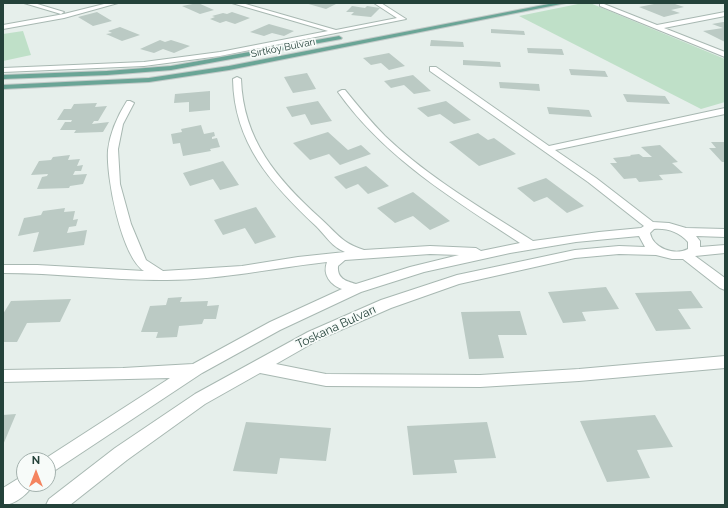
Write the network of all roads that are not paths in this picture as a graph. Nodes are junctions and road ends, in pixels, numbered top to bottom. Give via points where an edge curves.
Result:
1 (27, 3) edge
2 (100, 3) edge
3 (115, 3) edge
4 (235, 3) edge
5 (377, 3) edge
6 (529, 3) edge
7 (563, 3) edge
8 (610, 3) edge
9 (60, 12) junction
10 (725, 14) edge
11 (464, 16) junction
12 (474, 20) junction
13 (3, 22) edge
14 (3, 26) edge
15 (657, 27) junction
16 (337, 32) junction
17 (725, 55) edge
18 (229, 58) junction
19 (235, 67) junction
20 (433, 69) dead end
21 (3, 70) edge
22 (56, 75) junction
23 (3, 77) edge
24 (237, 79) dead end
25 (46, 86) junction
26 (3, 87) edge
27 (342, 92) dead end
28 (130, 103) dead end
29 (725, 111) edge
30 (547, 149) junction
31 (647, 229) junction
32 (684, 232) junction
33 (725, 232) edge
34 (530, 244) junction
35 (725, 249) edge
36 (659, 251) junction
37 (491, 252) junction
38 (690, 253) junction
39 (363, 254) junction
40 (341, 257) junction
41 (3, 269) edge
42 (162, 276) junction
43 (725, 285) edge
44 (356, 289) junction
45 (725, 362) edge
46 (258, 366) junction
47 (194, 370) junction
48 (3, 376) edge
49 (56, 461) edge
50 (16, 490) edge
51 (3, 499) edge
52 (55, 505) edge

1 - 9 street
2 - 9 street
3 - 14 street via 64,16
4 - 16 street
5 - 16 street via 403,19
6 - 11 main road, Sırtköy Bulvarı
7 - 12 main road, Sırtköy Bulvarı
8 - 15 street via 602,5
9 - 13 street
10 - 15 street
11 - 12 main road
11 - 18 main road, Sırtköy Bulvarı
12 - 19 main road, Sırtköy Bulvarı
15 - 17 street
16 - 21 street via 220,54 144,64
18 - 19 main road
18 - 22 main road, Sırtköy Bulvarı via 172,68
19 - 25 main road, Sırtköy Bulvarı via 149,80
20 - 30 street
22 - 23 main road, Sırtköy Bulvarı
22 - 25 main road
24 - 39 street via 238,108 246,130 269,171 287,193 341,246
25 - 26 main road, Sırtköy Bulvarı
27 - 34 street via 369,127 404,160
28 - 42 street via 119,124 113,149 115,184 125,224 141,263
29 - 30 street
30 - 31 street via 592,180
31 - 32 street, Toskana Bulvarı via 668,225
31 - 34 street, Toskana Bulvarı
31 - 36 street, Toskana Bulvarı via 646,242
32 - 33 street, Toskana Bulvarı
32 - 38 street via 694,241
34 - 37 street, Toskana Bulvarı
35 - 38 street, Toskana Bulvarı
36 - 38 street, Toskana Bulvarı via 676,256
36 - 46 street, Toskana Bulvarı via 619,250 575,254 457,280 368,311 313,336
37 - 39 street via 430,250
37 - 44 street, Toskana Bulvarı via 439,264
38 - 43 street
39 - 40 street
40 - 42 street via 242,270
40 - 44 street via 332,264 331,272 336,281
41 - 42 street
44 - 47 street, Toskana Bulvarı via 286,321
45 - 46 street via 473,381 326,380
46 - 52 street, Toskana Bulvarı via 200,399 121,454
47 - 48 street
47 - 49 street, Toskana Bulvarı
50 - 51 street

